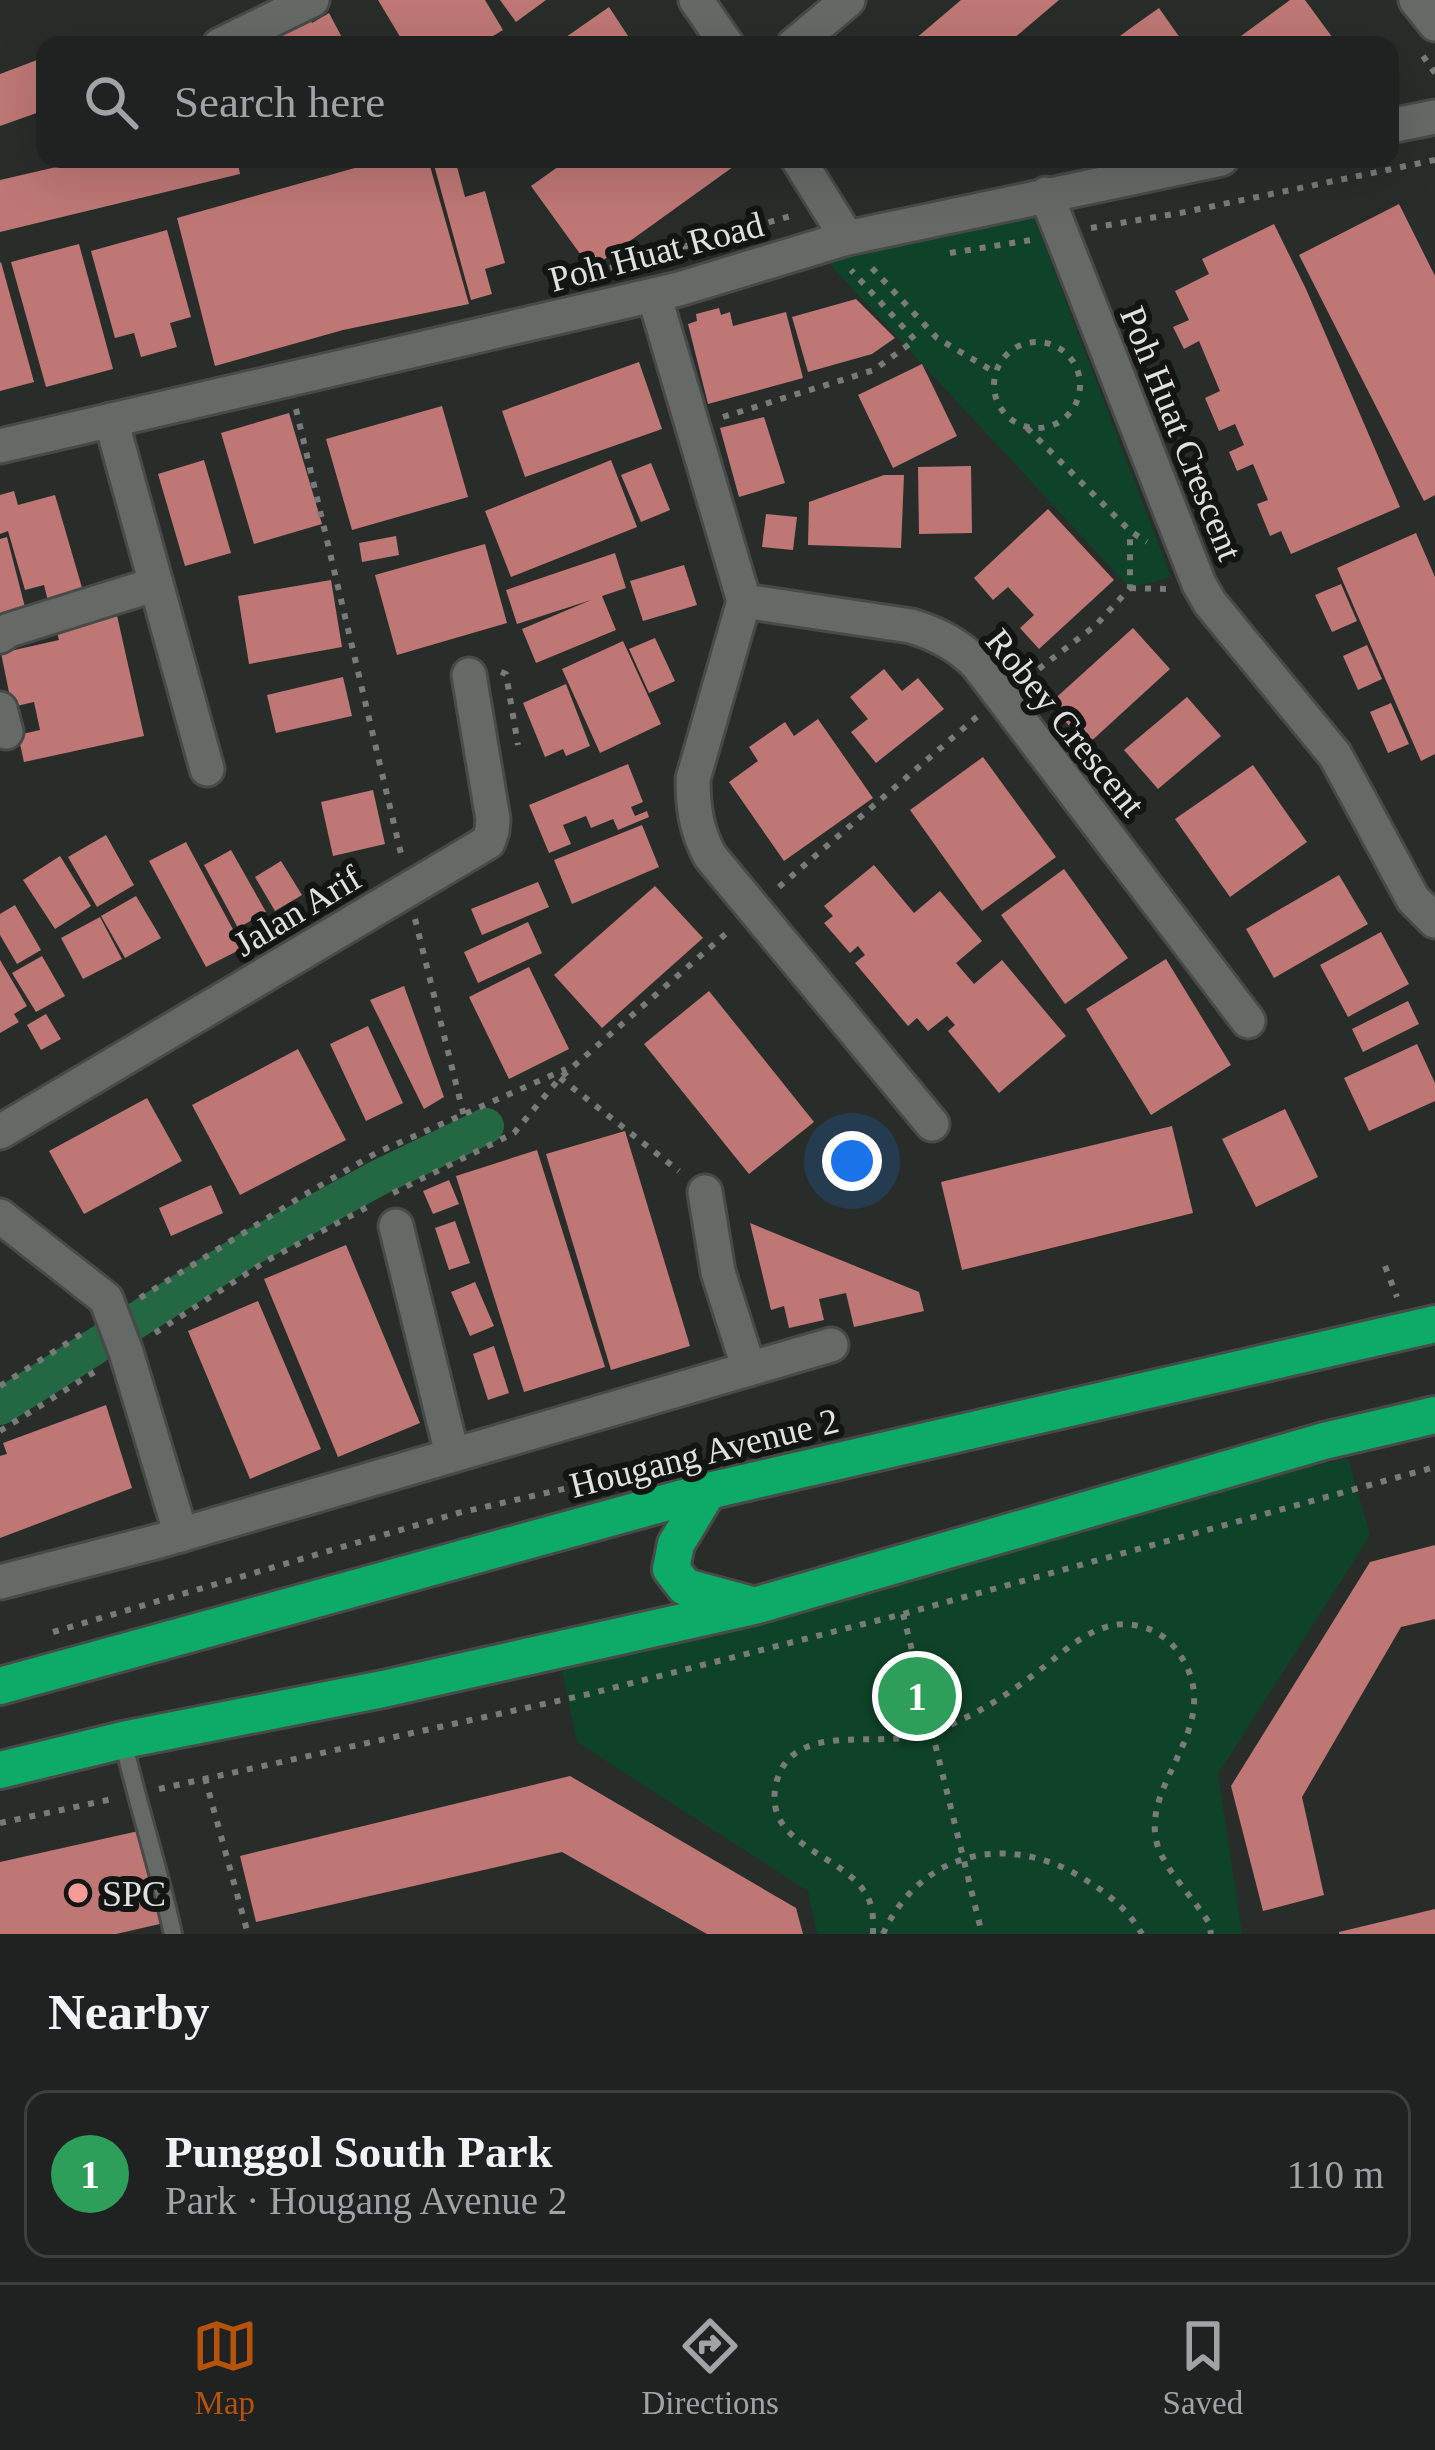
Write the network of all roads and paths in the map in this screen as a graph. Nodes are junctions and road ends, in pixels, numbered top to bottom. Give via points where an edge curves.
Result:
1 (312, 0) edge
2 (697, 0) edge
3 (848, 0) edge
4 (1416, 0) edge
5 (1435, 24) edge
6 (238, 36) edge
7 (721, 36) edge
8 (805, 36) edge
9 (1435, 117) edge
10 (1399, 123) edge
11 (1435, 160) edge
12 (1399, 167) edge
13 (804, 168) edge
14 (1176, 168) edge
15 (1397, 168) edge
16 (1046, 194) junction
17 (1062, 234) junction
18 (847, 238) junction
19 (938, 256) dead end
20 (893, 263) dead end
21 (654, 295) junction
22 (996, 373) junction
23 (294, 400) dead end
24 (110, 420) junction
25 (712, 421) dead end
26 (1025, 426) junction
27 (0, 446) edge
28 (1130, 531) junction
29 (1186, 550) junction
30 (156, 584) junction
31 (1130, 588) junction
32 (1183, 589) dead end
33 (745, 601) junction
34 (0, 636) edge
35 (469, 675) dead end
36 (1002, 698) junction
37 (207, 769) dead end
38 (406, 875) dead end
39 (414, 916) dead end
40 (745, 917) junction
41 (1435, 921) edge
42 (1248, 1021) dead end
43 (574, 1066) junction
44 (560, 1078) junction
45 (464, 1116) junction
46 (932, 1124) dead end
47 (0, 1132) edge
48 (705, 1192) joint
49 (0, 1216) edge
50 (396, 1226) dead end
51 (1384, 1266) dead end
52 (1397, 1297) dead end
53 (112, 1315) junction
54 (1435, 1324) edge
55 (831, 1345) dead end
56 (126, 1352) junction
57 (749, 1369) junction
58 (0, 1386) edge
59 (1435, 1415) edge
60 (0, 1431) edge
61 (452, 1454) junction
62 (1435, 1467) edge
63 (708, 1491) junction
64 (181, 1535) junction
65 (0, 1582) edge
66 (754, 1606) junction
67 (903, 1614) junction
68 (0, 1686) edge
69 (932, 1732) junction
70 (123, 1739) junction
71 (0, 1770) edge
72 (205, 1778) junction
73 (135, 1794) junction
74 (0, 1823) edge
75 (964, 1858) junction
76 (173, 1934) edge
77 (248, 1934) edge
78 (873, 1934) edge
79 (883, 1934) edge
80 (982, 1934) edge
81 (1142, 1934) edge
82 (1210, 1934) edge

1 - 6 street
2 - 7 street
3 - 8 street
4 - 5 street
9 - 10 street
11 - 12 path
13 - 18 street
14 - 16 street, Poh Huat Road
15 - 17 path
16 - 17 street, Poh Huat Crescent
16 - 18 street, Poh Huat Road
17 - 19 path
17 - 29 street, Poh Huat Crescent
18 - 21 street, Poh Huat Road
18 - 25 path via 846,264 915,340 874,370
20 - 22 path via 871,267 938,338
21 - 24 street, Poh Huat Road
21 - 33 street
22 - 26 path via 996,400
22 - 26 path via 1013,349 1032,342 1052,345 1074,364 1080,383 1070,412 1055,424
23 - 38 path
24 - 27 street, Poh Huat Road
24 - 30 street
26 - 28 path
28 - 29 path
28 - 31 path
29 - 41 street, Poh Huat Crescent via 1210,603 1335,755 1413,899
30 - 34 street
30 - 37 street
31 - 32 path
31 - 36 path via 1096,626
33 - 36 street, Robey Crescent via 934,633 963,650
33 - 40 street via 696,764 693,803 701,839
35 - 47 street, Jalan Arif via 493,819 488,842
36 - 40 path
36 - 42 street, Robey Crescent
39 - 45 path
40 - 43 path
40 - 46 street
43 - 44 path
43 - 45 path
44 - 48 path
44 - 56 path via 514,1133 266,1261
45 - 53 path via 376,1153
48 - 57 street via 718,1272
49 - 53 street via 106,1299
50 - 61 street
51 - 52 path
53 - 56 street
53 - 58 path
54 - 63 highway, Hougang Avenue 2
55 - 57 street
56 - 60 path
56 - 64 street
57 - 61 street
59 - 66 highway
61 - 64 street
62 - 67 path
63 - 66 highway via 671,1568 685,1588
63 - 68 highway, Hougang Avenue 2
64 - 65 street
66 - 70 highway
67 - 69 path
67 - 72 path via 589,1694
69 - 75 path
69 - 78 path via 814,1744 791,1757 777,1782 784,1826 859,1885
69 - 82 path via 982,1710 1090,1632 1115,1624 1156,1631 1186,1668 1194,1714 1160,1800 1158,1847
70 - 71 highway
70 - 73 lane
72 - 73 path
72 - 77 path
73 - 74 path
73 - 76 lane
75 - 79 path via 910,1890
75 - 80 path
75 - 81 path via 1043,1857 1110,1894

